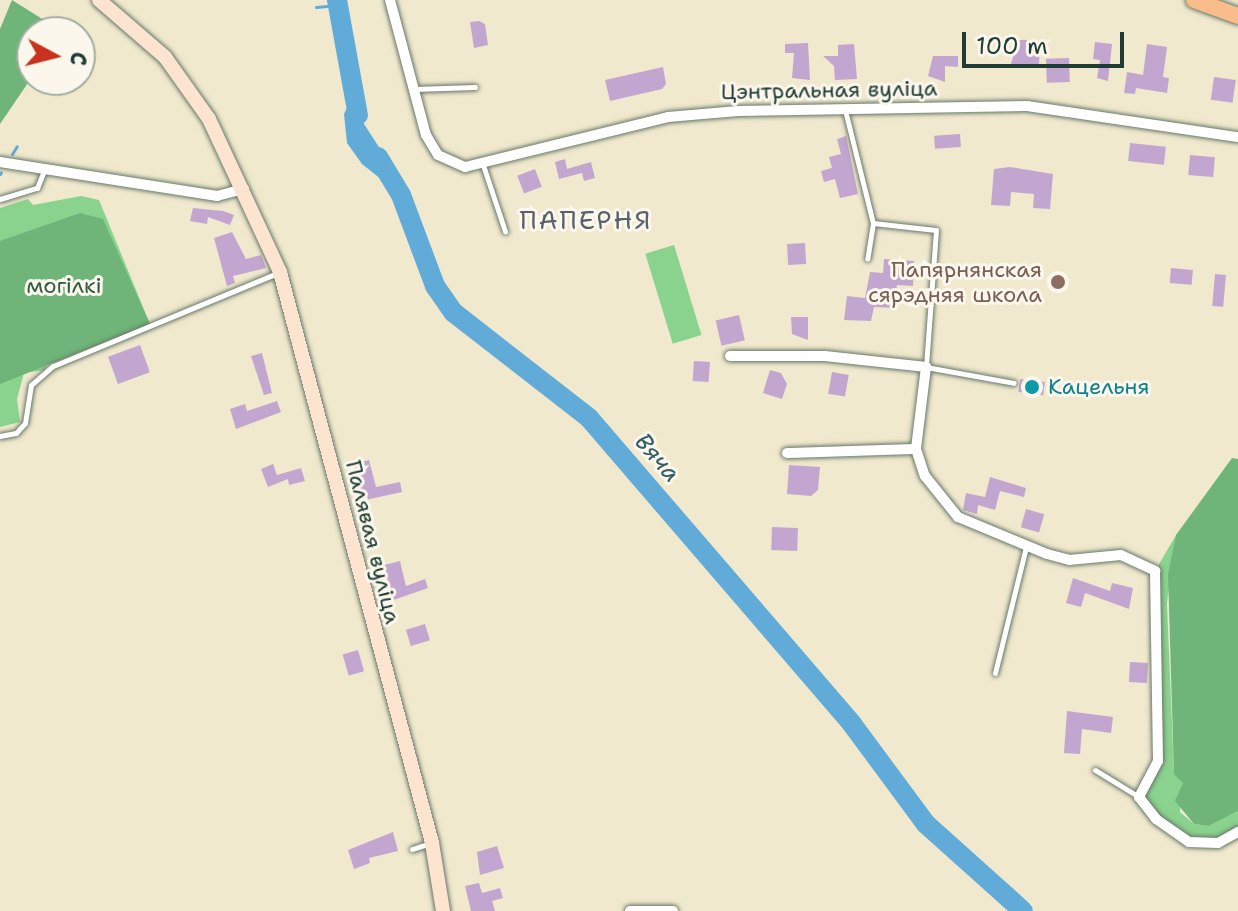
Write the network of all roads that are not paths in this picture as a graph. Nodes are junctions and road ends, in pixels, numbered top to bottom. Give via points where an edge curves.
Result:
1 (99, 0) edge
2 (390, 0) edge
3 (1194, 0) edge
4 (1238, 16) edge
5 (475, 87) dead end
6 (413, 89) junction
7 (845, 110) junction
8 (1238, 137) edge
9 (0, 162) edge
10 (483, 165) junction
11 (44, 170) junction
12 (244, 189) junction
13 (0, 199) edge
14 (873, 223) junction
15 (505, 231) dead end
16 (867, 259) dead end
17 (280, 272) junction
18 (730, 356) dead end
19 (926, 367) junction
20 (1014, 383) dead end
21 (0, 436) edge
22 (916, 449) junction
23 (787, 453) dead end
24 (1026, 547) junction
25 (995, 673) dead end
26 (1095, 770) dead end
27 (1139, 797) junction
28 (1238, 832) edge
29 (432, 843) junction
30 (412, 849) dead end
31 (443, 911) edge
32 (630, 911) edge
33 (673, 911) edge

1 - 12 main road, Палявая вуліца via 165,57 209,119
2 - 6 street
3 - 4 highway
5 - 6 lane
6 - 10 street, Цэнтральная вуліца via 432,148 455,165
7 - 8 street, Цэнтральная вуліца via 1027,106
7 - 10 street, Цэнтральная вуліца via 680,115 581,135
7 - 14 lane
9 - 11 street
10 - 15 lane
11 - 12 street via 217,196
11 - 13 lane via 37,188
12 - 17 main road, Палявая вуліца
14 - 16 lane
14 - 19 lane via 936,230
17 - 21 lane via 53,366 31,385 25,423 16,433
17 - 29 main road, Палявая вуліца
18 - 19 street via 825,356
19 - 20 lane
19 - 22 street
22 - 23 street via 878,446
22 - 24 street via 925,476 958,517
24 - 25 lane
24 - 27 street via 1069,560 1121,555 1155,571 1158,761
26 - 27 lane
27 - 28 street via 1156,819 1189,842 1218,843
29 - 30 lane
29 - 31 main road, Палявая вуліца
32 - 33 street

